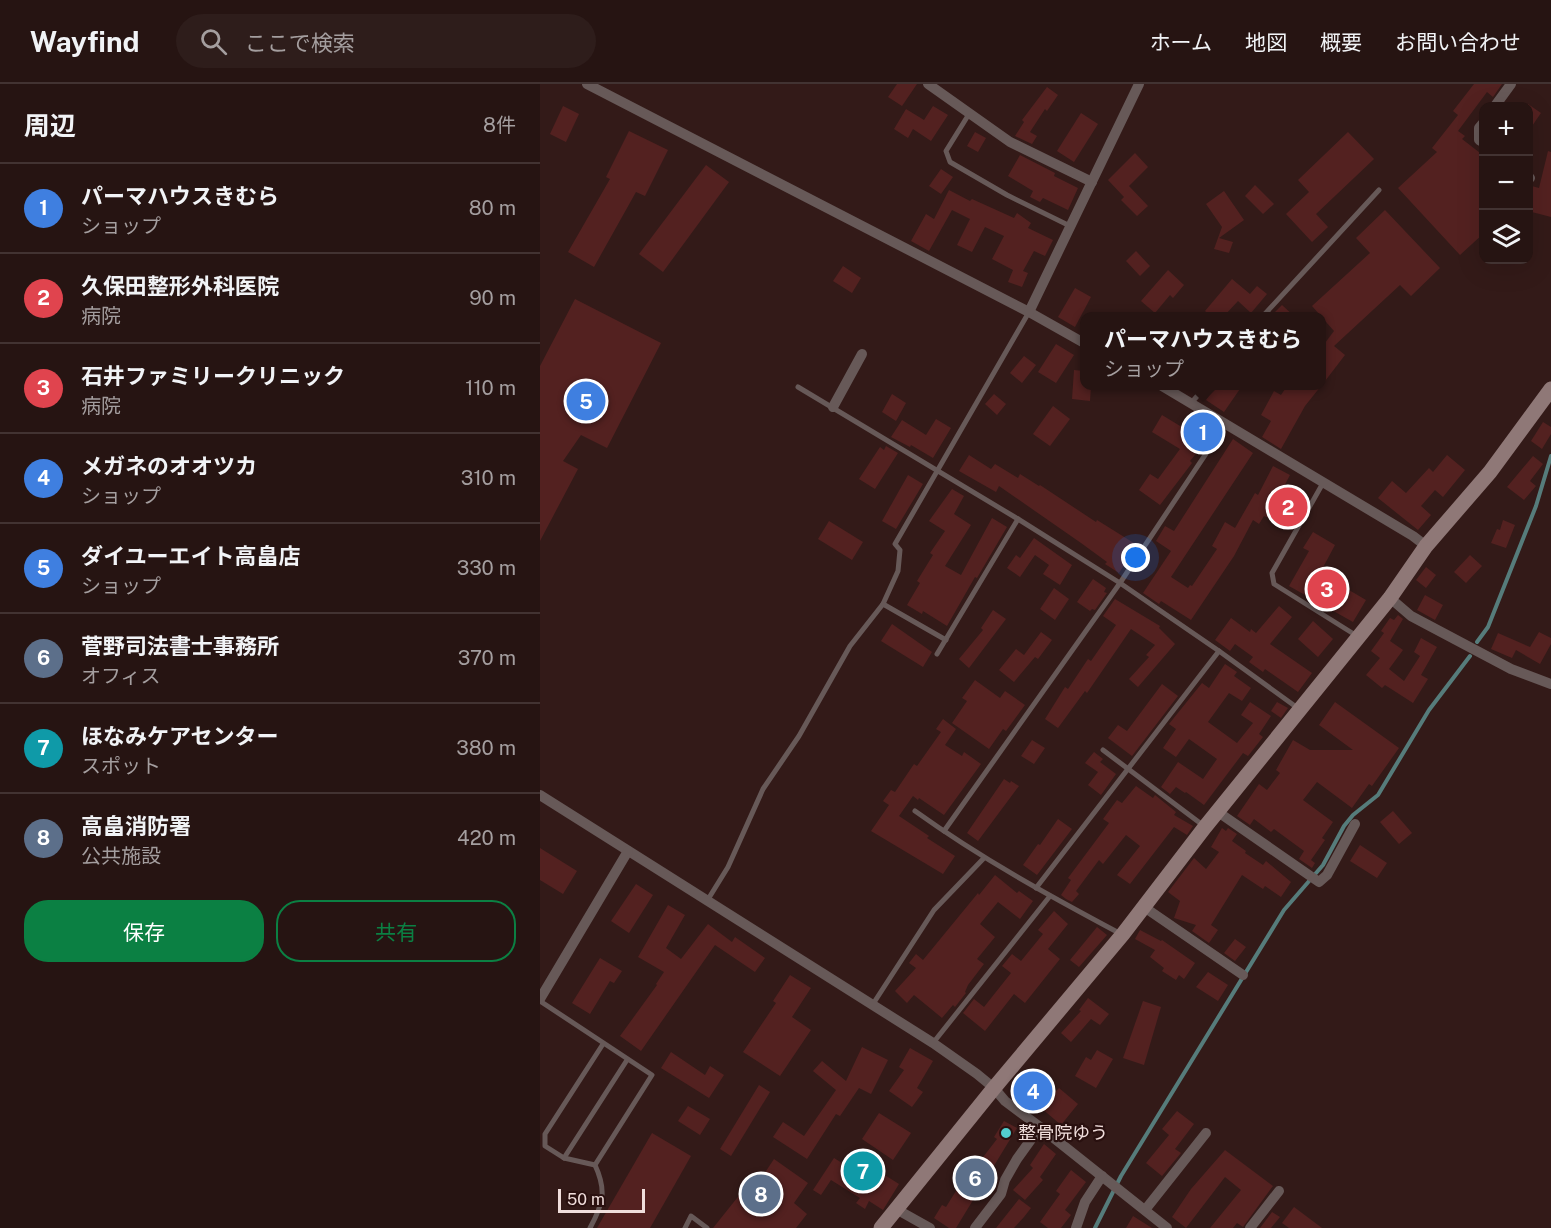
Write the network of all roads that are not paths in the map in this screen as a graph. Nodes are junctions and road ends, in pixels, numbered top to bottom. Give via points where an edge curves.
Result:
1 (587, 84) edge
2 (928, 84) edge
3 (1139, 84) edge
4 (1511, 84) edge
5 (1498, 102) edge
6 (969, 114) junction
7 (1092, 182) junction
8 (1379, 190) dead end
9 (1070, 226) junction
10 (1029, 312) junction
11 (1267, 312) edge
12 (1080, 341) edge
13 (862, 354) dead end
14 (798, 387) dead end
15 (1551, 389) edge
16 (1170, 390) edge
17 (1202, 390) edge
18 (1192, 402) junction
19 (833, 406) junction
20 (1226, 424) junction
21 (938, 471) junction
22 (1324, 482) junction
23 (1018, 519) junction
24 (1426, 546) junction
25 (1120, 583) junction
26 (1390, 598) junction
27 (883, 604) junction
28 (1358, 636) junction
29 (946, 639) junction
30 (1219, 651) junction
31 (937, 654) dead end
32 (1551, 684) edge
33 (1299, 709) junction
34 (1103, 750) dead end
35 (1127, 770) junction
36 (540, 795) edge
37 (915, 811) dead end
38 (1218, 812) junction
39 (1355, 824) dead end
40 (1205, 827) junction
41 (944, 831) junction
42 (628, 851) junction
43 (984, 858) junction
44 (1036, 888) junction
45 (1050, 896) junction
46 (707, 902) junction
47 (1144, 907) junction
48 (1123, 934) junction
49 (1243, 975) dead end
50 (540, 1000) edge
51 (872, 1005) junction
52 (933, 1042) junction
53 (603, 1044) junction
54 (627, 1060) junction
55 (994, 1088) junction
56 (1040, 1127) junction
57 (1206, 1133) dead end
58 (564, 1158) junction
59 (595, 1165) junction
60 (1102, 1176) junction
61 (1280, 1191) dead end
62 (896, 1209) junction
63 (1145, 1210) junction
64 (1160, 1226) edge
65 (590, 1228) edge
66 (685, 1228) edge
67 (707, 1228) edge
68 (881, 1228) edge
69 (930, 1228) edge
70 (975, 1228) edge
71 (1076, 1228) edge
72 (1250, 1228) edge

1 - 10 street
2 - 6 street
3 - 7 street
4 - 5 street
6 - 7 street via 1010,142
6 - 9 lane via 946,151 950,162
7 - 9 street
8 - 11 lane
9 - 10 street
10 - 12 street
10 - 21 lane
13 - 19 street
14 - 19 lane
15 - 24 street via 1490,472
16 - 18 street
17 - 18 lane
18 - 20 street
19 - 21 lane
20 - 22 street
20 - 25 lane
21 - 23 lane
21 - 27 lane via 895,544 900,550 898,571
22 - 24 street
22 - 28 lane via 1272,573 1274,584
23 - 25 lane
23 - 29 lane
24 - 26 street
25 - 30 lane
25 - 41 lane
26 - 28 street
26 - 32 street via 1412,616 1511,669
27 - 29 lane
27 - 46 lane via 850,646 799,736 763,789 728,867
28 - 33 street
29 - 31 lane
30 - 33 lane
30 - 35 lane
33 - 38 street
34 - 35 lane
35 - 40 lane
35 - 44 lane
36 - 42 street
37 - 41 lane
38 - 39 street via 1319,882
38 - 40 street
40 - 47 street
41 - 43 lane
42 - 46 street
42 - 50 street
43 - 44 lane
43 - 51 lane via 934,910
44 - 45 lane
45 - 48 lane
45 - 52 lane
46 - 51 street
47 - 48 street
47 - 49 street
48 - 55 street
50 - 53 lane
51 - 52 street
52 - 55 street
53 - 54 lane
53 - 58 lane via 545,1134 545,1146
54 - 58 lane
54 - 59 lane via 652,1075
55 - 56 street
55 - 62 street
56 - 60 street
56 - 70 street via 1017,1159 1001,1194
57 - 63 street
58 - 59 lane
59 - 65 lane via 603,1194 601,1208
60 - 63 street
60 - 71 street
61 - 72 street
62 - 68 street
62 - 69 street
63 - 64 street
66 - 67 lane via 692,1216

